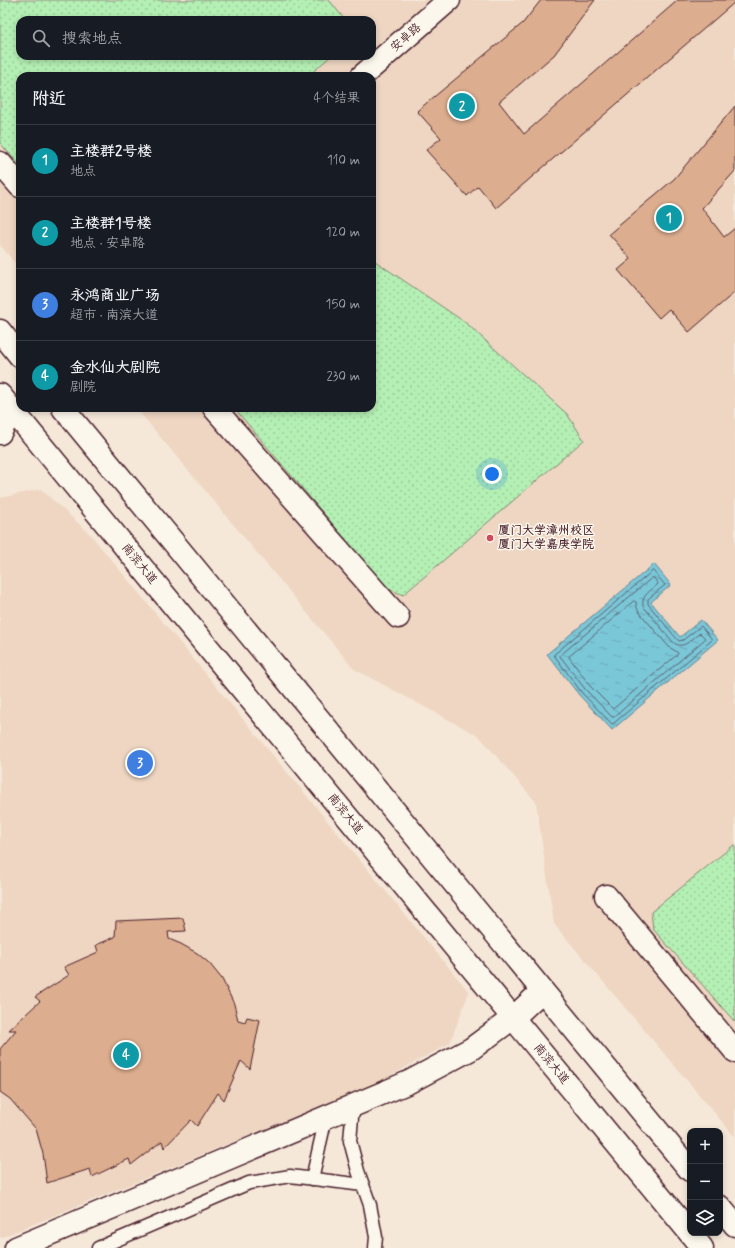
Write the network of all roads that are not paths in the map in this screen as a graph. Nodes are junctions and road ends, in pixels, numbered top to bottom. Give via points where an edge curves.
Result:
1 (449, 0) edge
2 (367, 72) edge
3 (0, 163) edge
4 (16, 181) edge
5 (0, 331) edge
6 (16, 351) edge
7 (6, 402) edge
8 (66, 412) edge
9 (218, 412) edge
10 (0, 433) edge
11 (398, 617) dead end
12 (606, 896) dead end
13 (542, 991) junction
14 (513, 1018) junction
15 (735, 1051) edge
16 (353, 1106) junction
17 (326, 1117) junction
18 (687, 1166) edge
19 (312, 1179) junction
20 (363, 1185) junction
21 (723, 1211) edge
22 (735, 1225) edge
23 (687, 1229) edge
24 (692, 1236) edge
25 (16, 1248) edge
26 (98, 1248) edge
27 (375, 1248) edge
28 (702, 1248) edge

1 - 2 main road, 安卓路
3 - 4 main road
5 - 6 main road
7 - 10 main road
7 - 14 main road, 南滨大道
8 - 13 main road
9 - 11 main road
12 - 15 main road
13 - 14 main road
13 - 18 main road
14 - 16 main road via 472,1049 409,1082
14 - 23 main road, 南滨大道
16 - 17 main road
16 - 20 lane via 350,1141
17 - 19 lane
17 - 25 main road
19 - 20 lane
19 - 26 lane via 290,1176 249,1183
20 - 27 lane via 370,1205 376,1237
21 - 22 main road
24 - 28 main road, 南滨大道

